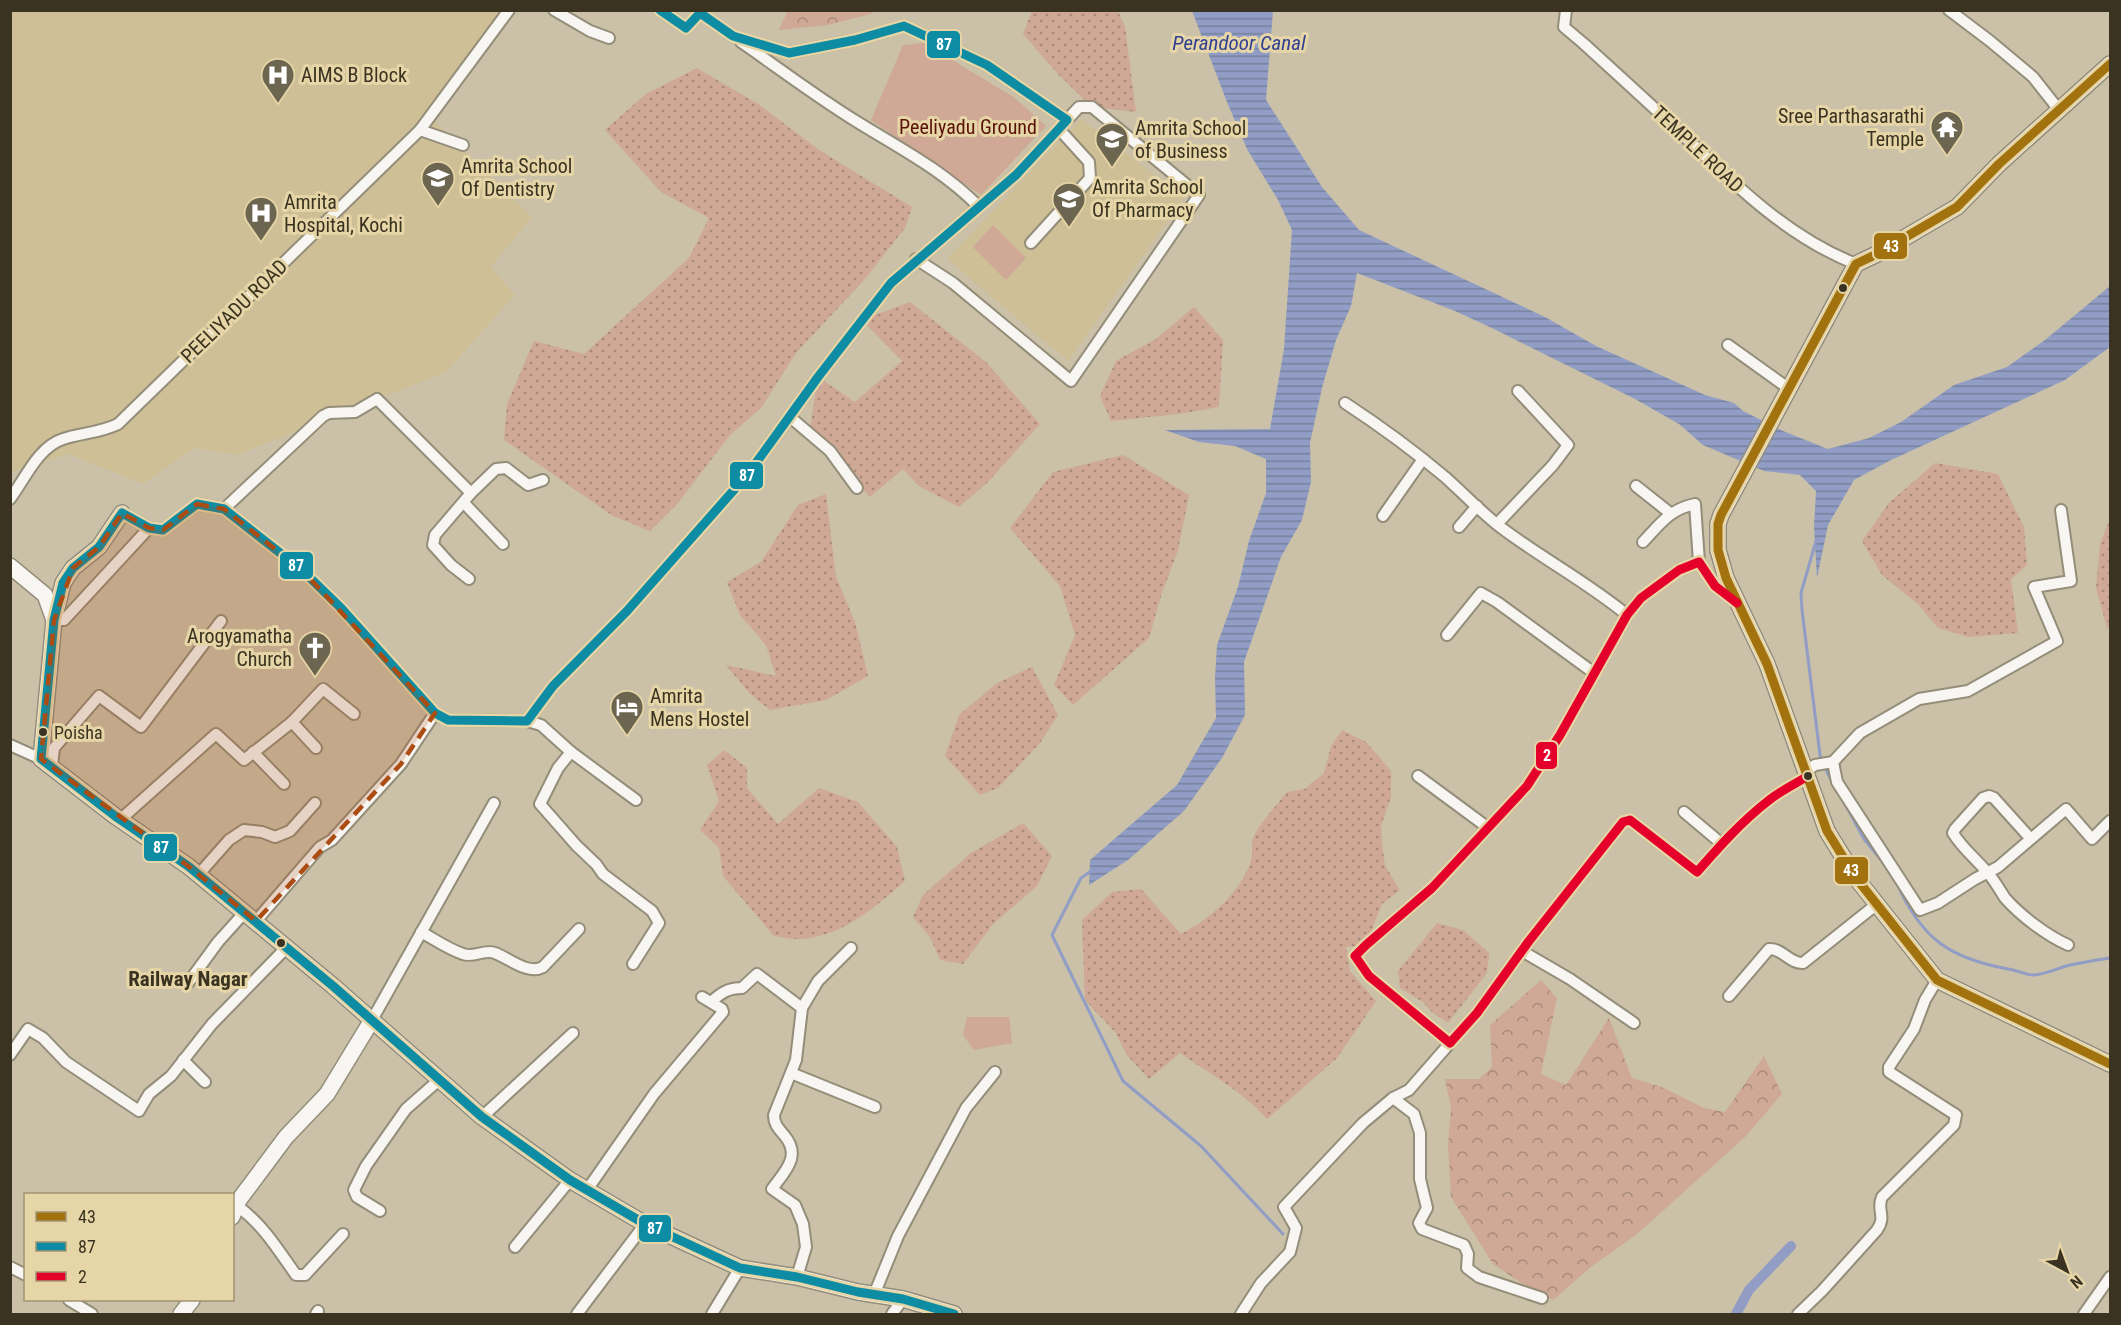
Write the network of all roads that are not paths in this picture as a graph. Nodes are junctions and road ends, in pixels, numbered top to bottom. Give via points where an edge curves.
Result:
1 (509, 10) edge
2 (554, 10) edge
3 (660, 10) edge
4 (1566, 10) edge
5 (1949, 10) edge
6 (701, 12) edge
7 (734, 36) junction
8 (609, 38) dead end
9 (2110, 64) edge
10 (2060, 110) junction
11 (1067, 120) junction
12 (1059, 129) junction
13 (420, 130) junction
14 (463, 145) dead end
15 (979, 207) junction
16 (1031, 243) dead end
17 (916, 259) junction
18 (1856, 264) junction
19 (1728, 345) dead end
20 (1788, 388) junction
21 (1518, 391) dead end
22 (1345, 403) dead end
23 (790, 417) junction
24 (1423, 459) junction
25 (543, 480) dead end
26 (1636, 486) dead end
27 (856, 488) dead end
28 (471, 493) junction
29 (10, 499) edge
30 (464, 503) junction
31 (1477, 506) junction
32 (224, 509) junction
33 (2061, 510) dead end
34 (122, 513) joint
35 (1670, 513) junction
36 (1383, 516) dead end
37 (1497, 524) junction
38 (1459, 527) dead end
39 (149, 528) junction
40 (1643, 542) dead end
41 (502, 544) dead end
42 (1699, 562) junction
43 (10, 566) edge
44 (469, 579) dead end
45 (1737, 604) junction
46 (1627, 615) junction
47 (54, 620) junction
48 (221, 621) dead end
49 (1447, 635) dead end
50 (1594, 673) junction
51 (435, 713) junction
52 (354, 714) dead end
53 (527, 721) junction
54 (292, 722) junction
55 (10, 745) edge
56 (316, 748) dead end
57 (253, 752) junction
58 (571, 752) junction
59 (1831, 762) junction
60 (46, 763) junction
61 (1810, 770) junction
62 (1418, 776) dead end
63 (284, 784) dead end
64 (636, 800) dead end
65 (315, 802) dead end
66 (494, 803) dead end
67 (1684, 812) dead end
68 (121, 819) junction
69 (2110, 821) edge
70 (1487, 827) junction
71 (2031, 838) junction
72 (1722, 844) junction
73 (1987, 872) junction
74 (199, 874) junction
75 (1877, 904) junction
76 (250, 917) junction
77 (579, 929) dead end
78 (421, 932) junction
79 (2068, 945) dead end
80 (287, 947) junction
81 (851, 948) dead end
82 (1522, 951) junction
83 (633, 964) dead end
84 (1937, 980) junction
85 (188, 982) dead end
86 (1729, 996) dead end
87 (802, 1008) junction
88 (372, 1020) junction
89 (1634, 1023) dead end
90 (573, 1033) dead end
91 (1450, 1043) junction
92 (10, 1055) edge
93 (183, 1060) junction
94 (2110, 1064) edge
95 (995, 1072) dead end
96 (791, 1073) junction
97 (439, 1080) junction
98 (205, 1082) dead end
99 (1393, 1098) junction
100 (875, 1107) dead end
101 (482, 1117) junction
102 (570, 1180) junction
103 (587, 1190) junction
104 (380, 1211) dead end
105 (235, 1212) edge
106 (645, 1224) junction
107 (344, 1234) dead end
108 (514, 1247) dead end
109 (10, 1267) edge
110 (740, 1268) junction
111 (24, 1274) edge
112 (797, 1277) junction
113 (2110, 1277) edge
114 (874, 1295) junction
115 (1542, 1298) dead end
116 (903, 1299) junction
117 (72, 1301) edge
118 (191, 1301) edge
119 (92, 1314) edge
120 (181, 1314) edge
121 (577, 1314) edge
122 (712, 1314) edge
123 (892, 1314) edge
124 (954, 1314) edge
125 (1241, 1314) edge
126 (1798, 1314) edge
127 (2084, 1314) edge

1 - 13 street, PEELIYADU ROAD
2 - 8 street
3 - 6 street via 686,28
4 - 18 street, TEMPLE ROAD via 1564,27 1730,180 1803,238
5 - 10 street via 2033,77
6 - 7 street
7 - 11 street via 789,53 904,26 987,65
7 - 15 street via 962,189
9 - 10 street
10 - 18 street via 1957,207
11 - 12 street
11 - 17 street via 1079,107 1092,107 1199,195 1071,381 953,283
12 - 15 street
12 - 16 street via 1089,162 1090,178
13 - 14 street
13 - 29 street, PEELIYADU ROAD via 118,424 51,446
15 - 17 street
17 - 23 street via 891,282
18 - 20 street
19 - 20 street
20 - 45 street via 1721,515 1717,534 1721,563
21 - 37 street via 1568,445
22 - 24 street
23 - 27 street via 830,451
23 - 53 street via 748,474 629,609 553,686
24 - 31 street
24 - 36 street
25 - 28 street via 528,485 502,467
26 - 35 street
28 - 30 street
28 - 32 street via 377,399 355,412 324,416
30 - 41 street
30 - 44 street via 435,535 434,545
31 - 37 street
31 - 38 street
32 - 39 street via 196,504 163,530
32 - 51 street via 302,570
33 - 59 street via 2071,582 2034,587 2057,641 1968,691 1919,699 1860,733
34 - 39 street
34 - 47 street via 99,547 73,568 63,583
35 - 40 street
35 - 42 street via 1695,504
37 - 46 street
39 - 47 street via 64,620
42 - 45 street via 1715,586
42 - 46 street via 1655,586
43 - 47 street via 45,595
45 - 61 street via 1767,664
46 - 50 street
47 - 60 street
48 - 60 street via 141,727 99,696 54,748
49 - 50 street via 1481,593
50 - 70 street via 1527,786
51 - 53 street via 447,720
51 - 76 street via 400,764 332,840 320,847
52 - 54 street via 323,689
53 - 58 street via 541,725
54 - 56 street
54 - 57 street
55 - 60 street
57 - 63 street
57 - 68 street via 244,760 216,734
58 - 64 street
58 - 83 street via 540,804 603,874 652,911 659,923
59 - 61 street
59 - 73 street via 1837,782 1920,910
60 - 68 street
61 - 72 street via 1768,800
61 - 75 street via 1827,831
62 - 70 street
65 - 74 street via 290,831 275,837 244,830 229,840
66 - 78 street
67 - 72 street
68 - 74 street
69 - 71 street via 2092,839 2066,809
70 - 91 street via 1432,888 1355,956 1369,976
71 - 73 street
71 - 73 street via 1994,798 1983,798 1953,833
72 - 82 street via 1697,872 1630,820 1623,822
73 - 79 street via 2007,899
74 - 76 street
75 - 84 street
75 - 86 street via 1803,963 1768,949
76 - 80 street
76 - 85 street via 218,942
77 - 78 street via 538,970 493,952 462,954
78 - 88 street
80 - 88 street
80 - 93 street
81 - 87 street via 818,981
82 - 89 street
82 - 91 street
84 - 94 street
84 - 126 street via 1889,1072 1957,1119 1881,1197 1883,1220 1877,1230
87 - 96 street
87 - 103 street via 757,974 742,988 732,988 707,1000 723,1012 654,1094
88 - 97 street
88 - 105 street via 327,1094 286,1137 239,1200
90 - 101 street
91 - 99 street via 1409,1090
92 - 93 street via 28,1029 43,1038 66,1062 139,1111 149,1094
93 - 98 street
95 - 114 street via 966,1108 898,1236
96 - 100 street
96 - 112 street via 774,1123 790,1142 793,1153 772,1189 795,1205 803,1224 806,1247
97 - 101 street
97 - 104 street via 406,1109 354,1190 357,1197
99 - 115 street via 1414,1114 1420,1133 1420,1179 1427,1208 1419,1223 1422,1229 1464,1245 1467,1268 1479,1277
99 - 125 street via 1363,1123 1284,1207 1296,1228 1290,1252 1261,1283
101 - 102 street
102 - 103 street
102 - 108 street
103 - 106 street
105 - 107 street via 249,1214 296,1275 305,1275
106 - 110 street
106 - 121 street
109 - 111 street
110 - 112 street
110 - 122 street
112 - 114 street
113 - 127 street
114 - 116 street
116 - 123 street
116 - 124 street
117 - 119 street
118 - 120 street

